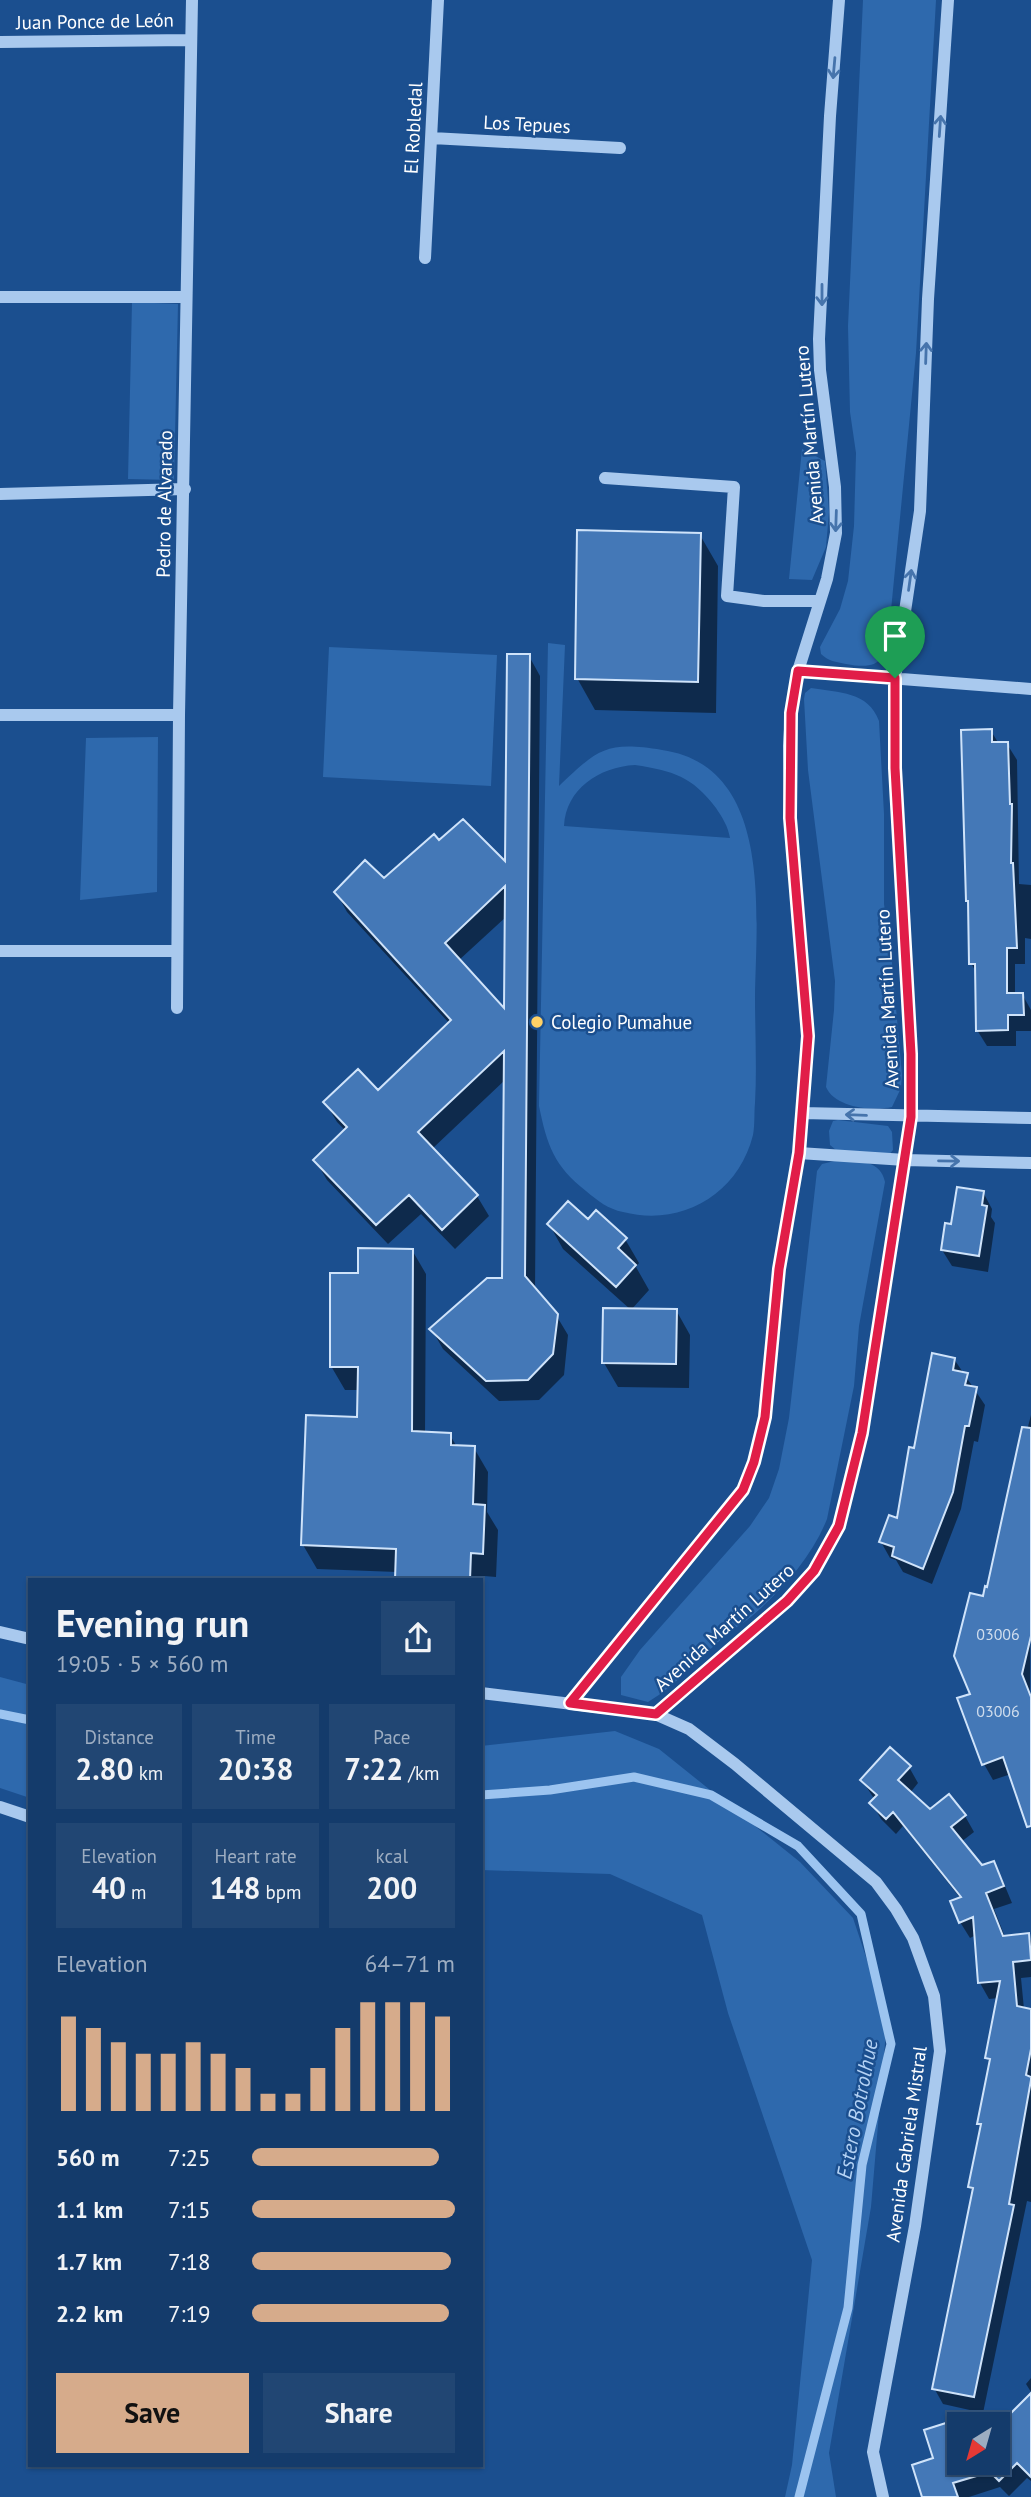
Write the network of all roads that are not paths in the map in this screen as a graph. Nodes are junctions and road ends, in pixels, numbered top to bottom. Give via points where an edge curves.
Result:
1 (192, 0) edge
2 (438, 0) edge
3 (839, 0) edge
4 (948, 0) edge
5 (191, 40) junction
6 (0, 41) edge
7 (432, 138) junction
8 (620, 148) dead end
9 (425, 258) dead end
10 (0, 297) edge
11 (186, 297) junction
12 (605, 478) dead end
13 (184, 489) junction
14 (0, 494) edge
15 (820, 601) junction
16 (798, 671) junction
17 (895, 678) junction
18 (1031, 689) edge
19 (0, 715) edge
20 (179, 715) junction
21 (0, 951) edge
22 (177, 951) junction
23 (177, 1008) dead end
24 (802, 1113) junction
25 (911, 1117) junction
26 (1031, 1118) edge
27 (799, 1153) junction
28 (905, 1160) junction
29 (1031, 1163) edge
30 (0, 1632) edge
31 (28, 1639) edge
32 (483, 1693) edge
33 (570, 1703) junction
34 (656, 1714) junction
35 (0, 1807) edge
36 (28, 1816) edge
37 (883, 2497) edge

1 - 5 street, Pedro de Alvarado
2 - 7 street, El Robledal
3 -> 15 street, Avenida Martín Lutero via 819,339 837,510 833,556
17 -> 4 street, Avenida Martín Lutero via 920,511 928,299
5 - 6 street, Juan Ponce de León
5 - 11 street, Pedro de Alvarado
7 - 8 street, Los Tepues
7 - 9 street, El Robledal
10 - 11 street
11 - 13 street, Pedro de Alvarado
12 - 15 street via 734,487 727,596
13 - 14 street
13 - 20 street, Pedro de Alvarado
15 - 16 street, Avenida Martín Lutero
16 - 17 street
16 - 24 street, Avenida Martín Lutero via 789,746 790,818 808,1036
17 - 18 street
17 - 25 street, Avenida Martín Lutero
19 - 20 street
20 - 22 street, Pedro de Alvarado
21 - 22 street
22 - 23 street, Pedro de Alvarado
25 -> 24 street, Avenida Martín Lutero
24 - 27 street, Avenida Martín Lutero
25 - 26 street
25 - 28 street, Avenida Martín Lutero
27 - 28 street
27 - 33 street, Avenida Martín Lutero via 779,1269 765,1417 743,1490
28 -> 29 street
28 - 34 street, Avenida Martín Lutero via 862,1433 839,1526 814,1571 787,1601
30 - 31 street
32 - 33 street, Avenida Gabriela Mistral
33 - 34 street, Avenida Gabriela Mistral
34 - 37 street, Avenida Gabriela Mistral via 689,1729 735,1764 876,1882 913,1938 931,1987 939,2023 939,2070 873,2452
35 - 36 street

